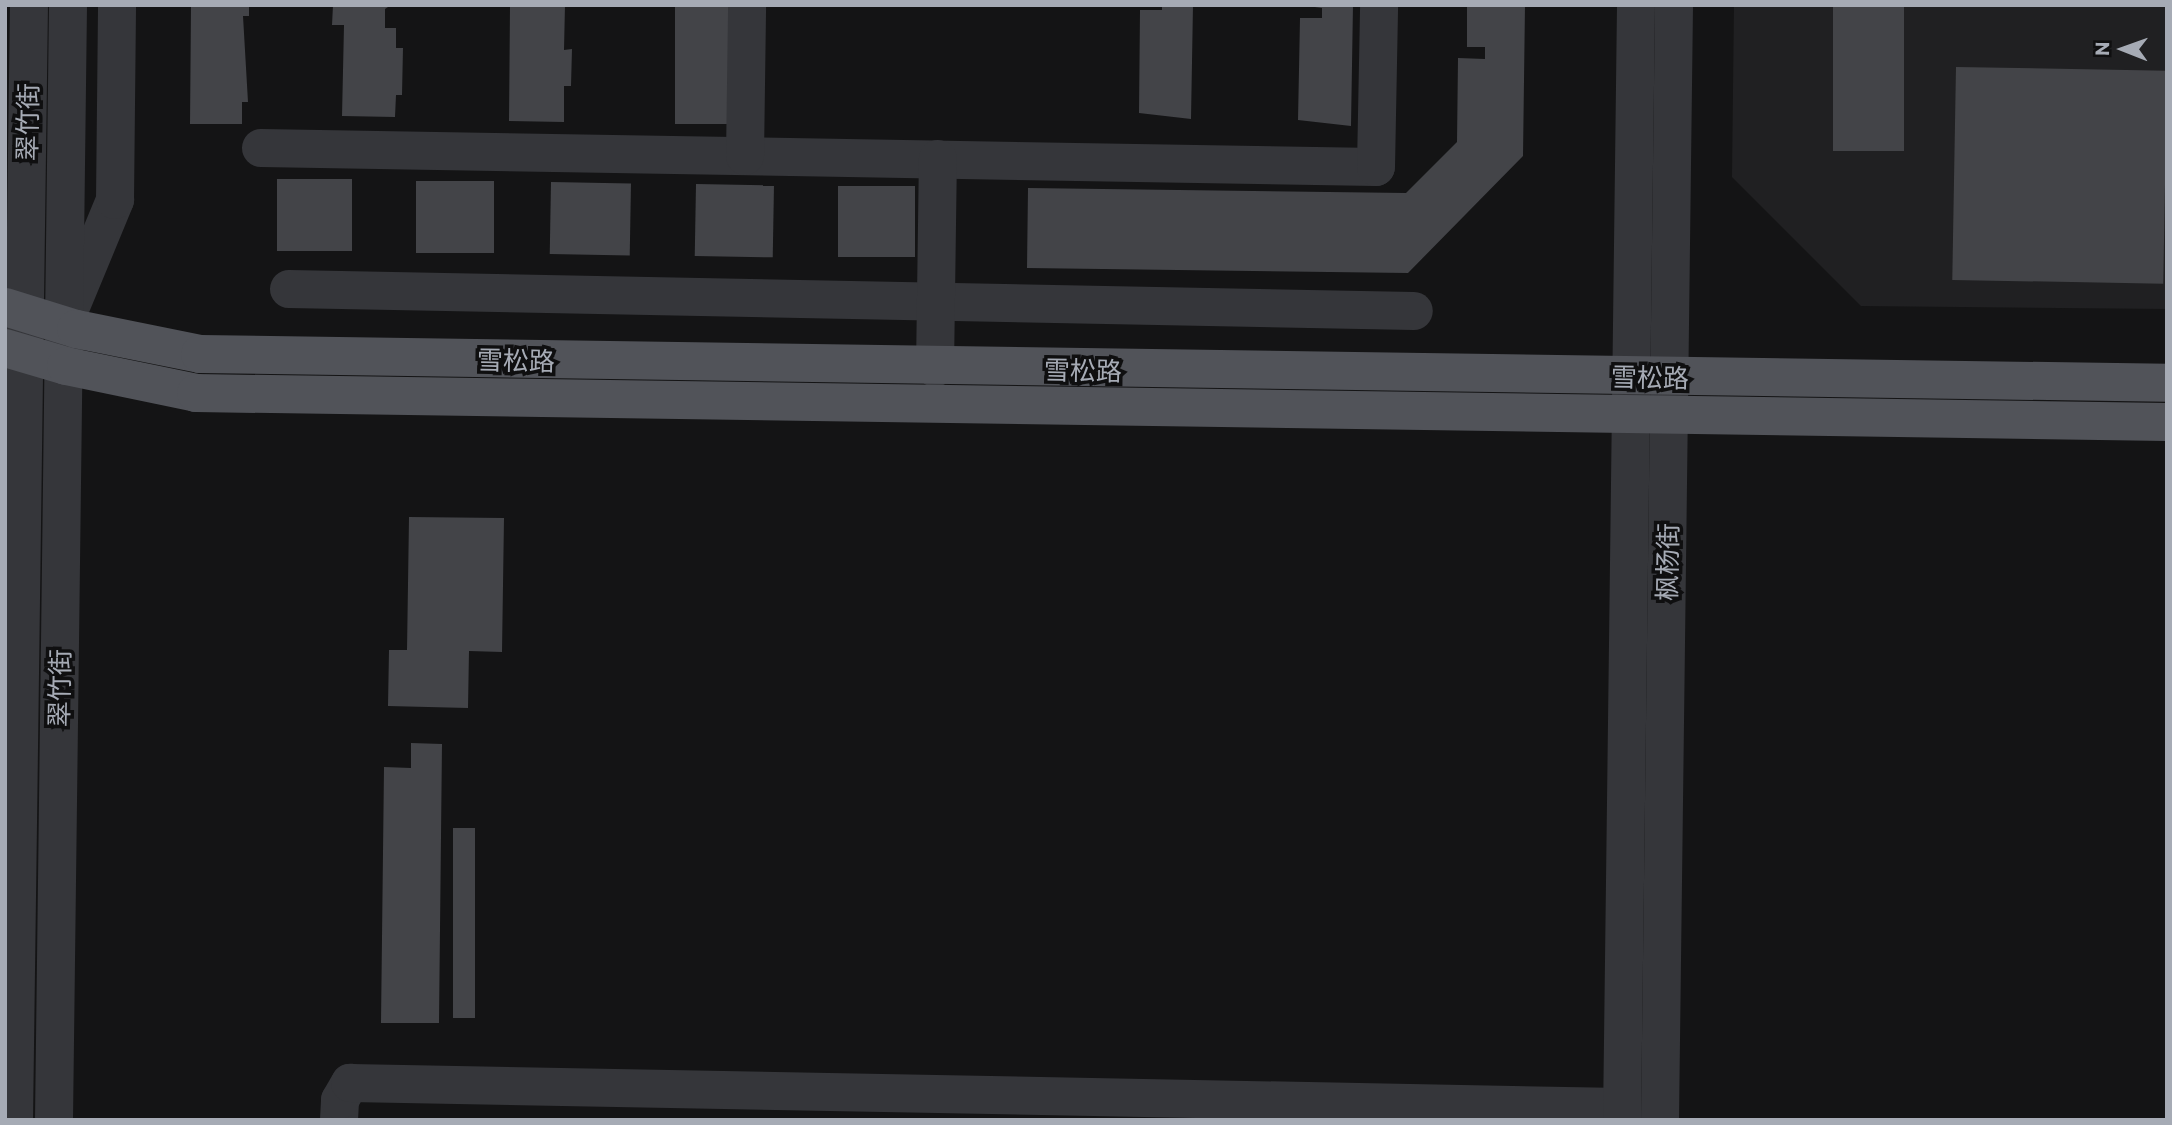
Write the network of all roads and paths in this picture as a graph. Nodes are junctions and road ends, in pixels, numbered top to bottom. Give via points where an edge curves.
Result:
1 (29, 5) edge
2 (68, 5) edge
3 (117, 5) edge
4 (747, 5) edge
5 (1379, 5) edge
6 (1636, 5) edge
7 (1674, 5) edge
8 (261, 148) dead end
9 (745, 156) junction
10 (938, 159) junction
11 (289, 289) dead end
12 (936, 301) junction
13 (15, 310) edge
14 (1414, 311) dead end
15 (64, 326) junction
16 (15, 351) edge
17 (64, 365) junction
18 (935, 368) junction
19 (1631, 377) junction
20 (1670, 377) junction
21 (2167, 383) edge
22 (1630, 416) junction
23 (1669, 416) junction
24 (2167, 422) edge
25 (1015, 1107) edge
26 (1622, 1113) edge
27 (14, 1120) edge
28 (54, 1120) edge
29 (339, 1120) edge
30 (1660, 1120) edge

1 - 13 street, 翠竹街
2 - 15 street, 翠竹街
3 - 15 street via 115,200
4 - 9 street
5 - 10 street via 1376,167
6 - 19 street, 枫杨街
7 - 20 street, 枫杨街
8 - 9 street
9 - 10 street
10 - 12 street
11 - 12 street
12 - 14 street
12 - 18 street
13 - 15 main road, 雪松路
13 - 16 street, 翠竹街
15 - 17 street, 翠竹街
15 - 18 main road, 雪松路 via 200,354
16 - 17 main road, 雪松路
16 - 27 street, 翠竹街
17 - 22 main road, 雪松路 via 196,393
17 - 28 street, 翠竹街
18 - 19 main road, 雪松路
19 - 20 main road, 雪松路
19 - 22 street, 枫杨街
20 - 21 main road, 雪松路
20 - 23 street, 枫杨街
22 - 23 main road, 雪松路
22 - 26 street, 枫杨街
23 - 24 main road, 雪松路
23 - 30 street, 枫杨街
25 - 26 street
25 - 29 street via 351,1083 340,1100

